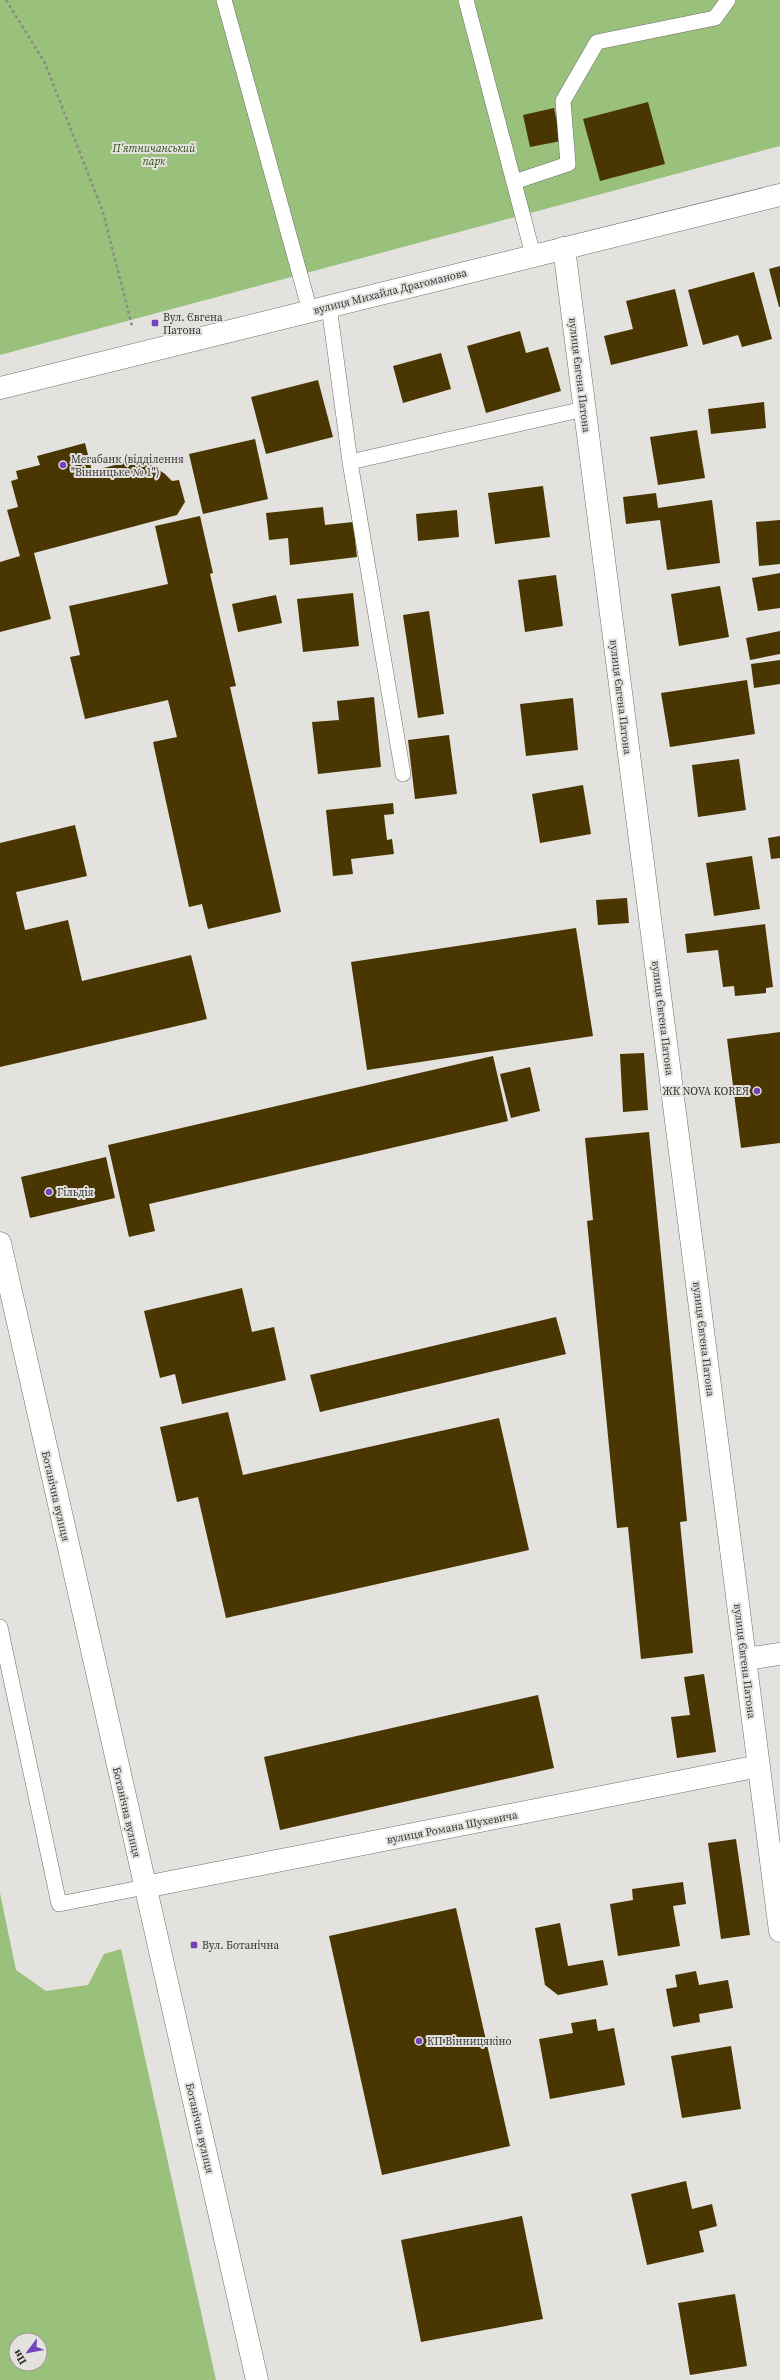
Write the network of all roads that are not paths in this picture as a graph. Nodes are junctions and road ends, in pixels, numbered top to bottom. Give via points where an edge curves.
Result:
1 (224, 0) edge
2 (466, 0) edge
3 (728, 0) edge
4 (514, 182) junction
5 (780, 195) edge
6 (564, 248) junction
7 (533, 255) junction
8 (319, 309) junction
9 (0, 388) edge
10 (584, 409) junction
11 (350, 462) junction
12 (403, 774) dead end
13 (0, 1243) edge
14 (0, 1627) edge
15 (780, 1654) edge
16 (745, 1659) junction
17 (759, 1766) junction
18 (145, 1887) junction
19 (780, 1931) edge
20 (257, 2380) edge

1 - 8 lane
2 - 4 lane
3 - 4 lane via 715,18 597,42 563,101 568,164
4 - 7 lane
5 - 6 street, вулиця Михайла Драгоманова
6 - 7 street, вулиця Михайла Драгоманова
6 - 10 street, вулиця Євгена Патона
7 - 8 street, вулиця Михайла Драгоманова
8 - 9 street, вулиця Михайла Драгоманова
8 - 11 lane
10 - 11 lane
10 - 16 street, вулиця Євгена Патона
11 - 12 lane
13 - 18 street, Ботанічна вулиця
14 - 18 lane via 59,1904
15 - 16 street
16 - 17 street, вулиця Євгена Патона
17 - 18 street, вулиця Романа Шухевича
17 - 19 street, вулиця Євгена Патона
18 - 20 street, Ботанічна вулиця

